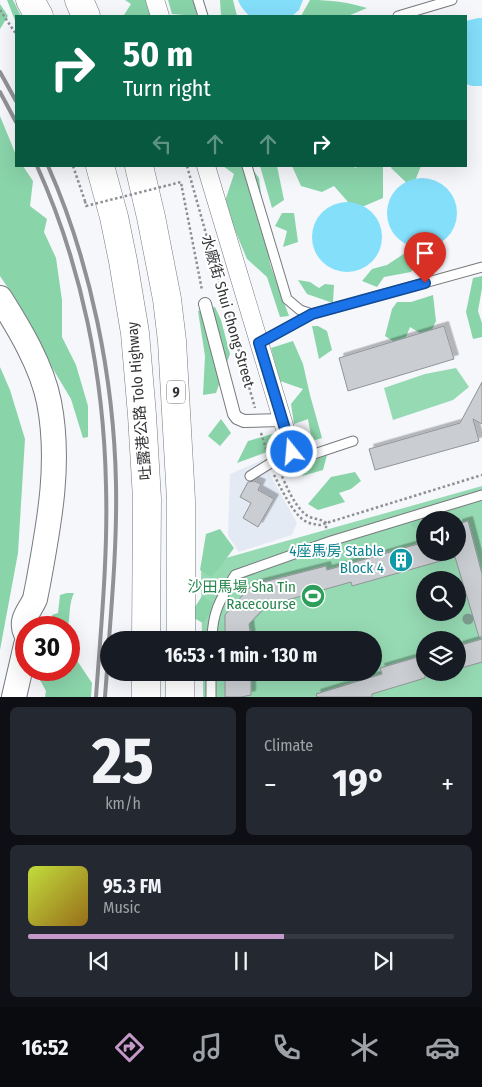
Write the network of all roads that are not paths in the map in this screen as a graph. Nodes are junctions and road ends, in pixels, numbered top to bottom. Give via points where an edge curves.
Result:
1 (30, 0) edge
2 (79, 0) edge
3 (155, 0) edge
4 (198, 0) edge
5 (452, 0) edge
6 (38, 15) edge
7 (86, 15) edge
8 (160, 15) edge
9 (203, 15) edge
10 (401, 15) edge
11 (100, 167) edge
12 (139, 167) edge
13 (206, 167) edge
14 (247, 167) edge
15 (482, 267) edge
16 (0, 298) edge
17 (205, 304) road end
18 (312, 314) junction
19 (259, 343) junction
20 (282, 420) junction
21 (353, 441) dead end
22 (292, 452) junction
23 (250, 476) dead end
24 (482, 495) edge
25 (35, 599) junction
26 (26, 616) edge
27 (37, 616) edge
28 (146, 631) edge
29 (181, 631) edge
30 (212, 631) edge
31 (18, 681) edge
32 (146, 681) edge
33 (180, 681) edge
34 (212, 681) edge
35 (14, 697) edge
36 (146, 697) edge
37 (180, 697) edge
38 (211, 697) edge

1 - 6 highway
2 - 7 highway
3 - 8 street
4 - 9 lane
5 - 10 lane
11 - 28 highway, 吐露港公路 Tolo Highway via 122,252 135,333 147,499
12 - 29 highway, 9 via 167,299 172,341 181,500
13 - 19 street, 水廠街 Shui Chong Street
14 - 18 lane via 287,300
15 - 18 lane
16 - 25 main road via 32,354 49,400 53,429 51,508
17 - 20 street via 234,414 240,420
18 - 19 lane
19 - 20 street, 水廠街 Shui Chong Street
20 - 22 street, 水廠街 Shui Chong Street
21 - 22 lane via 311,455
22 - 23 lane
24 - 30 lane via 331,541 235,575 216,609
25 - 26 main road
25 - 27 main road
31 - 35 main road
32 - 36 highway
33 - 37 highway
34 - 38 lane

